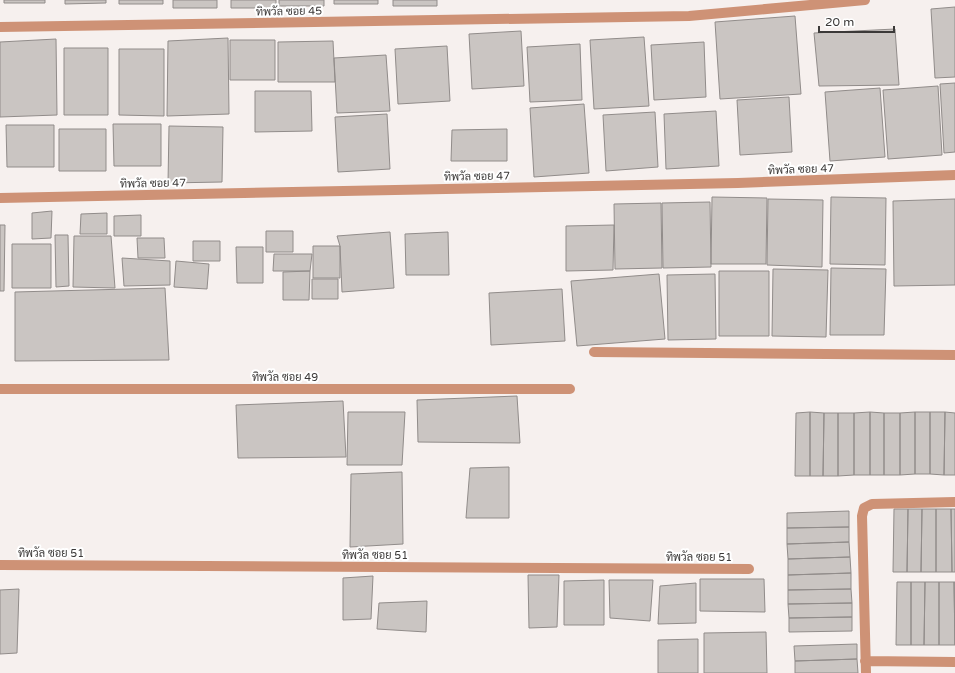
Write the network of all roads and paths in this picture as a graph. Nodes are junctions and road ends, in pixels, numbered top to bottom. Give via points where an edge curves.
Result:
1 (865, 0) edge
2 (0, 27) edge
3 (955, 175) edge
4 (0, 198) edge
5 (594, 352) dead end
6 (955, 355) edge
7 (0, 389) edge
8 (570, 389) dead end
9 (955, 502) edge
10 (0, 564) edge
11 (749, 569) dead end
12 (865, 661) junction
13 (955, 662) edge
14 (866, 673) edge

1 - 2 street, ทิพวัล ซอย 45 via 689,16
3 - 4 street, ทิพวัล ซอย 47 via 738,183
5 - 6 street
7 - 8 street, ทิพวัล ซอย 49
9 - 12 street via 872,504 864,508 862,516
10 - 11 street, ทิพวัล ซอย 51
12 - 13 street
12 - 14 street

